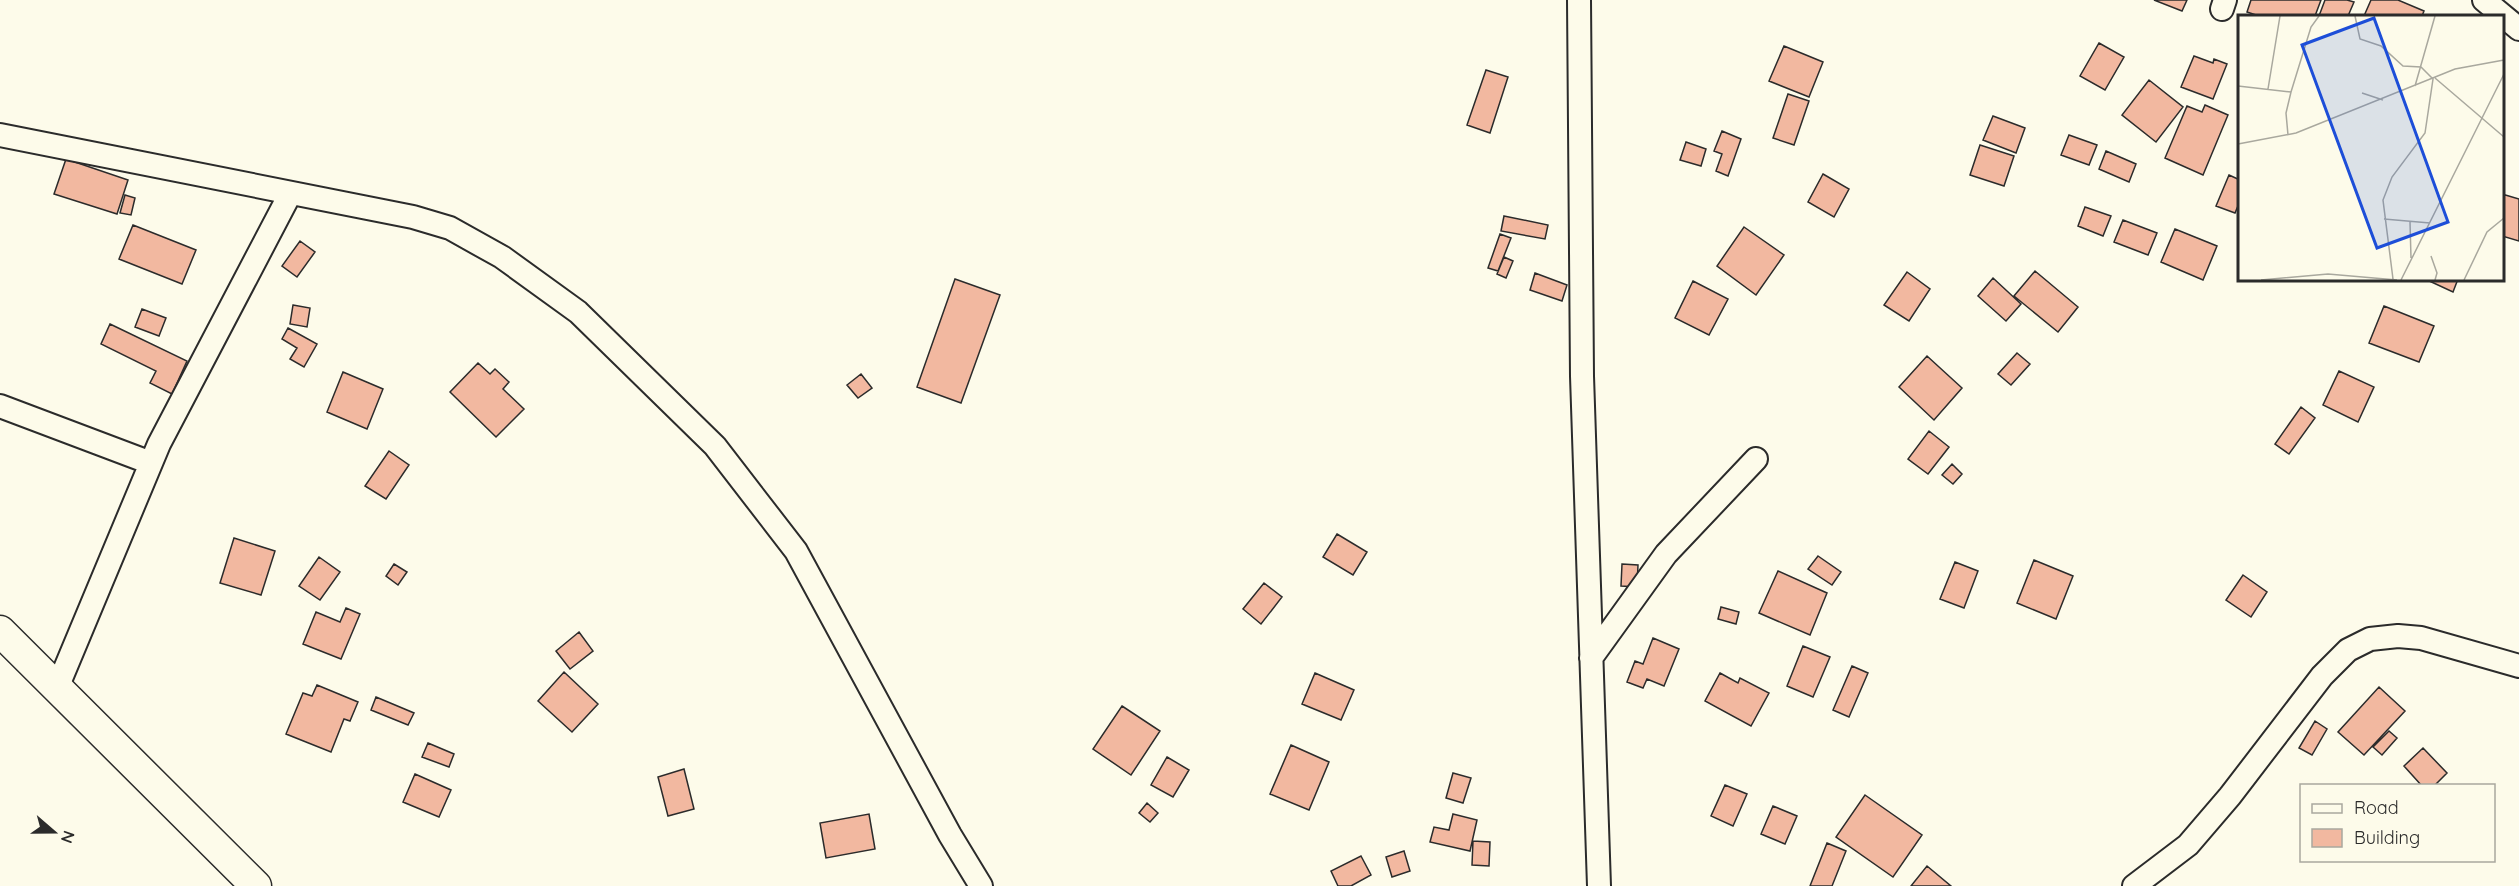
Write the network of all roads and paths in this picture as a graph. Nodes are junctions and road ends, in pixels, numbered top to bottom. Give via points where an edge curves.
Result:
1 (1579, 0) edge
2 (2484, 0) edge
3 (2502, 15) edge
4 (2504, 17) edge
5 (2519, 30) edge
6 (0, 135) edge
7 (290, 194) junction
8 (0, 406) edge
9 (1756, 459) dead end
10 (151, 463) junction
11 (0, 631) edge
12 (1592, 658) junction
13 (2519, 666) edge
14 (57, 688) junction
15 (256, 886) edge
16 (981, 886) edge
17 (1599, 886) edge
18 (2134, 886) edge

1 - 12 street via 1582,376
2 - 3 street
4 - 5 street
6 - 7 street
7 - 10 street
7 - 16 street via 413,217 450,228 502,257 578,312 716,446 795,551
8 - 10 street
9 - 12 street via 1666,554
10 - 14 street
11 - 14 main road
12 - 17 street
13 - 18 street via 2421,638 2370,639 2348,650 2322,676 2188,845
14 - 15 main road

